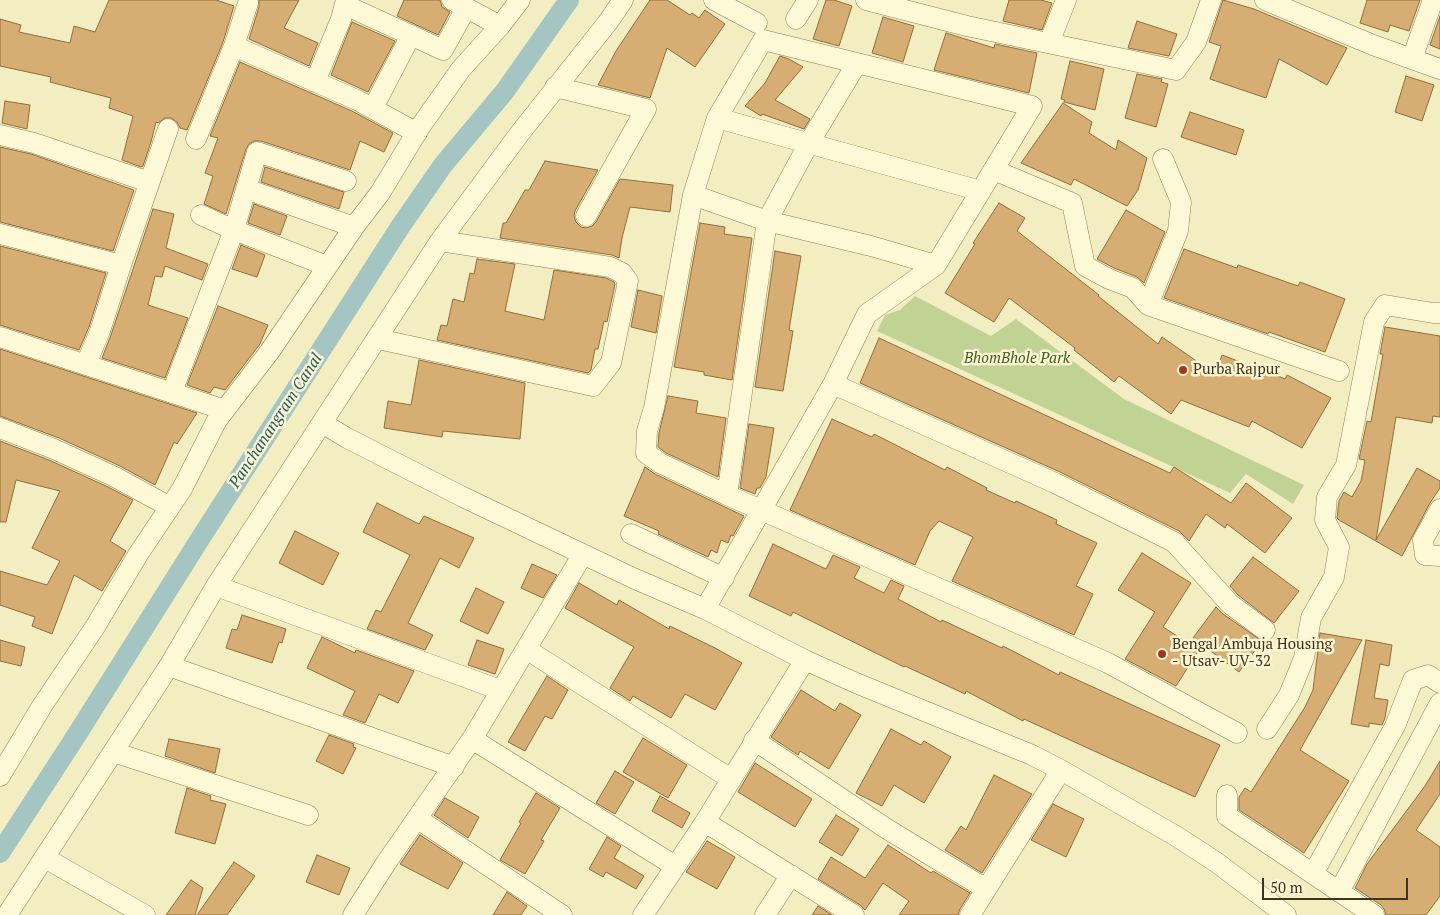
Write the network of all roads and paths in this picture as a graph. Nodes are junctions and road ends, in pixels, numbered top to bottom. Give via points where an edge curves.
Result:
1 (520, 0) edge
2 (623, 0) edge
3 (714, 0) edge
4 (808, 0) edge
5 (866, 0) edge
6 (1066, 0) edge
7 (1211, 0) edge
8 (1265, 0) edge
9 (1433, 0) edge
10 (245, 1) edge
11 (345, 3) edge
12 (459, 4) edge
13 (929, 8) edge
14 (796, 19) dead end
15 (757, 23) dead end
16 (500, 26) junction
17 (411, 35) junction
18 (1049, 43) junction
19 (234, 46) junction
20 (1412, 59) junction
21 (857, 62) junction
22 (1440, 69) edge
23 (315, 82) junction
24 (555, 87) junction
25 (373, 108) junction
26 (717, 118) junction
27 (168, 129) dead end
28 (417, 133) junction
29 (0, 135) edge
30 (196, 139) dead end
31 (809, 144) junction
32 (1163, 159) dead end
33 (994, 170) junction
34 (346, 181) dead end
35 (149, 182) junction
36 (246, 189) junction
37 (981, 191) junction
38 (693, 195) junction
39 (200, 215) dead end
40 (586, 216) dead end
41 (768, 221) junction
42 (354, 227) junction
43 (234, 230) junction
44 (0, 234) edge
45 (440, 242) junction
46 (121, 265) junction
47 (936, 265) junction
48 (327, 266) junction
49 (1148, 305) junction
50 (1440, 313) edge
51 (0, 337) edge
52 (378, 339) junction
53 (86, 364) junction
54 (1339, 371) dead end
55 (833, 384) junction
56 (172, 392) junction
57 (225, 410) junction
58 (322, 423) junction
59 (0, 428) edge
60 (727, 495) junction
61 (170, 507) junction
62 (1440, 509) edge
63 (761, 510) junction
64 (631, 534) dead end
65 (583, 554) junction
66 (1440, 556) edge
67 (724, 578) junction
68 (216, 586) junction
69 (705, 610) junction
70 (1265, 630) dead end
71 (526, 649) junction
72 (805, 660) junction
73 (169, 666) junction
74 (1440, 682) edge
75 (500, 690) junction
76 (1440, 703) edge
77 (1267, 729) dead end
78 (1237, 734) dead end
79 (472, 739) junction
80 (754, 740) junction
81 (9, 744) edge
82 (114, 752) junction
83 (454, 766) junction
84 (1062, 770) junction
85 (0, 776) edge
86 (731, 779) junction
87 (1227, 795) dead end
88 (308, 815) dead end
89 (418, 819) junction
90 (705, 822) junction
91 (44, 858) junction
92 (675, 866) junction
93 (1313, 874) junction
94 (790, 876) junction
95 (986, 889) junction
96 (1340, 892) junction
97 (13, 913) edge
98 (145, 915) edge
99 (353, 915) edge
100 (562, 915) edge
101 (643, 915) edge
102 (765, 915) edge
103 (854, 915) edge
104 (970, 915) edge
105 (1286, 915) edge
106 (1374, 915) edge

1 - 16 street
2 - 24 street
3 - 15 street
4 - 14 street
5 - 13 street
6 - 18 street
7 - 18 street via 1196,42 1176,70
8 - 20 street
9 - 20 street
10 - 19 street
11 - 17 street
11 - 23 street
12 - 16 street
12 - 17 street via 443,50
13 - 18 street
16 - 28 street via 461,69
17 - 25 street
19 - 23 street
19 - 30 street
20 - 22 street
21 - 26 street via 762,40
21 - 31 street
21 - 33 street via 1032,106
23 - 25 street
24 - 40 street via 646,109
24 - 45 street
25 - 28 street
26 - 31 street
26 - 38 street
27 - 35 street
28 - 42 street via 380,193
29 - 35 street via 34,143
31 - 37 street
31 - 41 street
32 - 49 street via 1181,202 1178,231
33 - 37 street
33 - 49 street via 1072,203 1086,266 1133,288
34 - 36 street via 257,152
35 - 46 street
36 - 42 street
36 - 43 street
37 - 47 street
38 - 41 street
38 - 60 street via 647,431 646,453
39 - 43 street
41 - 47 street
41 - 60 street
42 - 48 street
43 - 48 street
43 - 56 street
44 - 46 street
45 - 52 street
45 - 52 street via 610,267 622,273 628,281 611,363 593,386
46 - 53 street via 100,332
47 - 55 street via 867,314
48 - 57 street via 270,352
49 - 54 street
50 - 77 street via 1385,305 1374,322 1346,465 1327,498 1325,520 1339,547 1334,578 1311,618 1304,658 1289,695
51 - 53 street
52 - 58 street
53 - 56 street
55 - 63 street
55 - 70 street via 1055,483 1174,542 1230,604
56 - 57 street
57 - 61 street
58 - 65 street via 455,493
58 - 68 street
59 - 61 street via 113,476
60 - 63 street
61 - 81 street via 42,706
62 - 66 street via 1423,540 1425,555
63 - 67 street
63 - 78 street via 1108,663
64 - 67 street
65 - 69 street
65 - 71 street
67 - 69 street
68 - 73 street
68 - 75 street
69 - 72 street
71 - 75 street
71 - 86 street
72 - 80 street
72 - 84 street
73 - 82 street
73 - 83 street
74 - 93 street via 1428,675 1413,680 1395,726
75 - 79 street
76 - 96 street
79 - 83 street
79 - 92 street
80 - 86 street
80 - 95 street via 887,829
81 - 85 street
82 - 88 street
82 - 91 street
83 - 89 street
84 - 95 street
84 - 105 street via 1176,836
86 - 90 street
87 - 93 street via 1227,816
89 - 99 street
89 - 100 street
90 - 92 street
90 - 94 street
91 - 97 street
91 - 98 street
92 - 101 street
93 - 96 street
94 - 102 street
94 - 103 street
95 - 104 street
96 - 106 street

